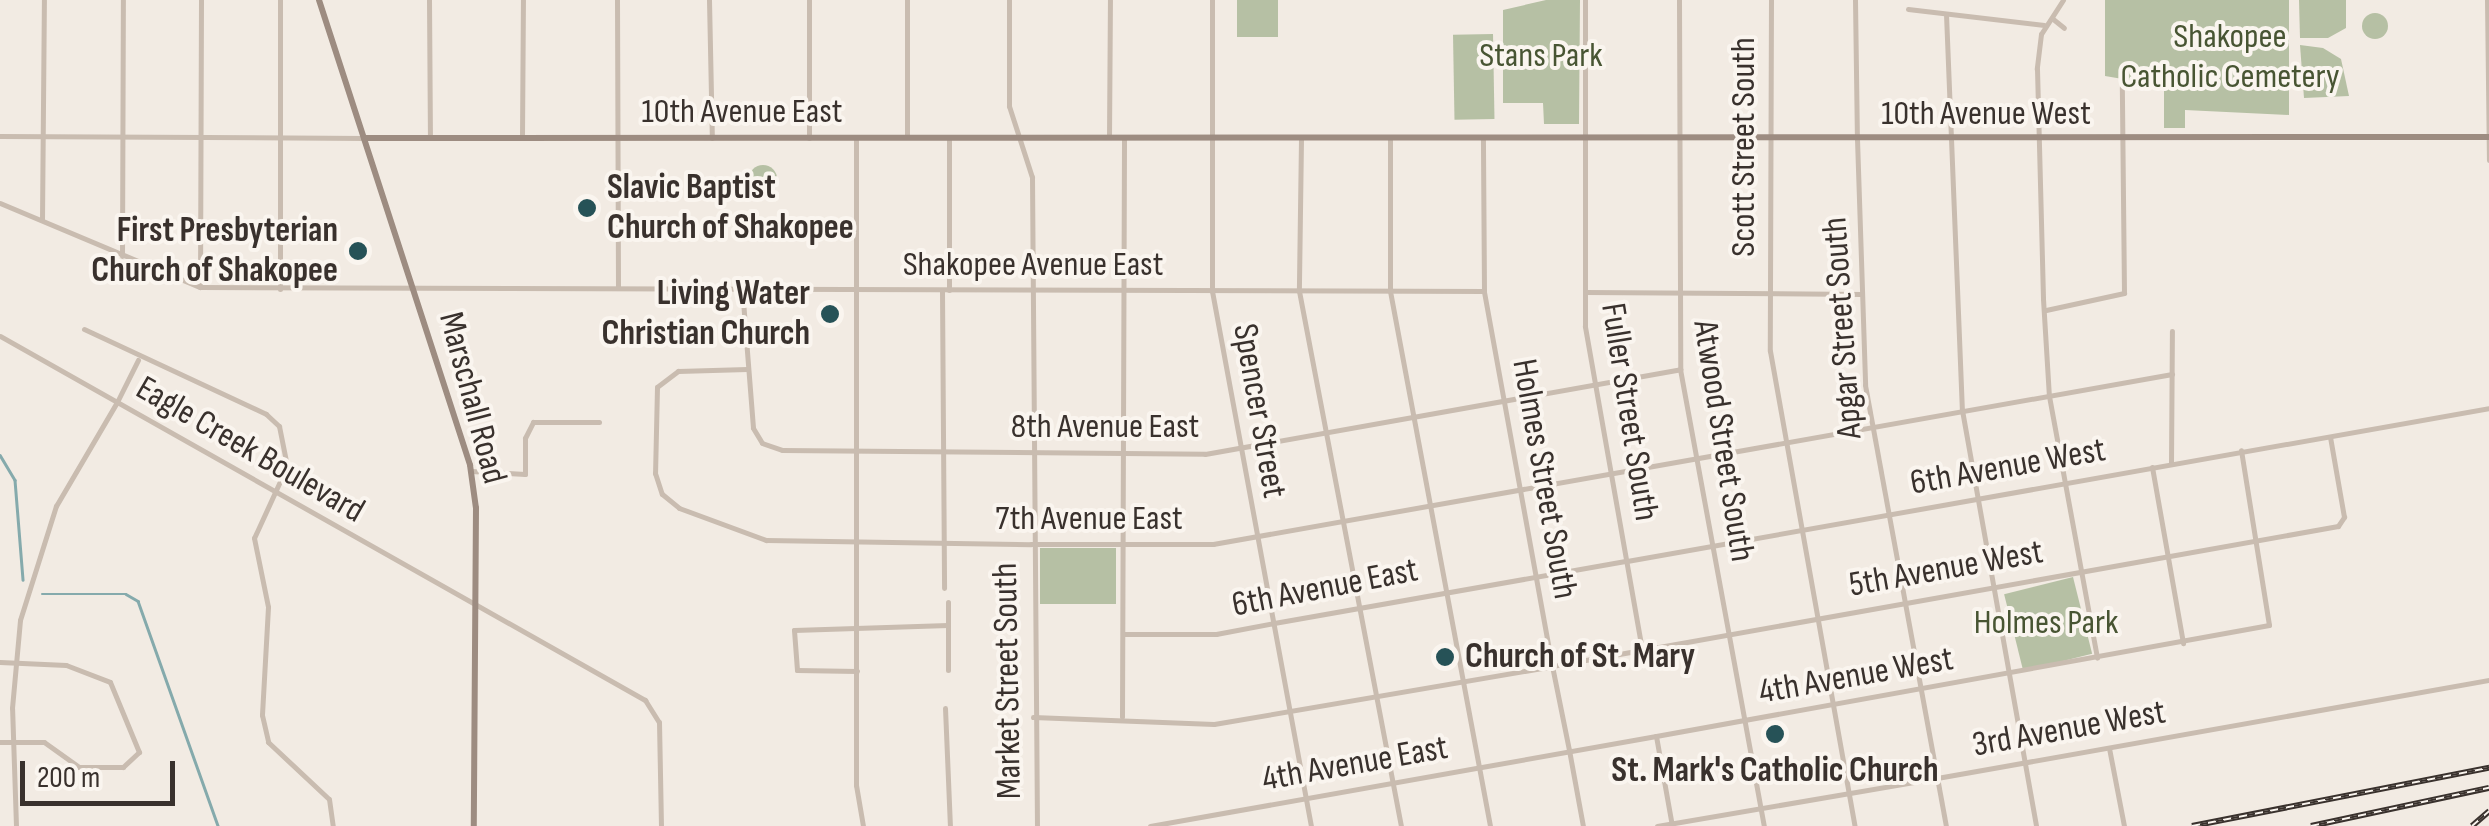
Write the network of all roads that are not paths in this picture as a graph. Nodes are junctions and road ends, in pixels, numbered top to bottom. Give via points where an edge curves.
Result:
1 (44, 0) edge
2 (123, 0) edge
3 (202, 0) edge
4 (280, 0) edge
5 (319, 0) edge
6 (429, 0) edge
7 (522, 0) edge
8 (617, 0) edge
9 (710, 0) edge
10 (809, 0) edge
11 (907, 0) edge
12 (1010, 0) edge
13 (1110, 0) edge
14 (1212, 0) edge
15 (1585, 0) edge
16 (1679, 0) edge
17 (1771, 0) edge
18 (1855, 0) edge
19 (2063, 0) edge
20 (2488, 0) edge
21 (1908, 8) dead end
22 (1946, 14) junction
23 (2053, 19) junction
24 (2045, 25) junction
25 (2064, 28) dead end
26 (2122, 87) dead end
27 (0, 136) edge
28 (618, 136) junction
29 (44, 137) junction
30 (907, 137) junction
31 (949, 137) junction
32 (1021, 137) junction
33 (1109, 137) junction
34 (1124, 137) junction
35 (1212, 137) junction
36 (2489, 137) edge
37 (122, 138) junction
38 (202, 138) junction
39 (280, 138) junction
40 (364, 138) junction
41 (430, 138) junction
42 (522, 138) junction
43 (712, 138) junction
44 (809, 138) junction
45 (856, 138) junction
46 (1300, 138) junction
47 (1390, 138) junction
48 (1483, 138) junction
49 (1583, 138) junction
50 (1676, 138) junction
51 (1768, 138) junction
52 (1857, 139) junction
53 (2038, 139) junction
54 (1950, 140) junction
55 (2123, 140) junction
56 (2489, 160) edge
57 (0, 203) edge
58 (42, 220) junction
59 (122, 256) junction
60 (200, 287) junction
61 (416, 288) junction
62 (618, 288) junction
63 (742, 288) junction
64 (280, 289) junction
65 (855, 290) junction
66 (945, 290) junction
67 (1030, 290) junction
68 (1121, 290) junction
69 (1212, 291) junction
70 (1300, 292) junction
71 (1390, 292) junction
72 (1484, 292) junction
73 (1585, 292) junction
74 (1677, 292) junction
75 (1770, 292) junction
76 (1860, 294) junction
77 (2046, 310) junction
78 (84, 329) dead end
79 (2172, 332) dead end
80 (0, 336) edge
81 (139, 359) junction
82 (1680, 368) junction
83 (747, 369) junction
84 (2172, 374) junction
85 (1595, 386) junction
86 (2048, 396) junction
87 (117, 402) junction
88 (1504, 402) junction
89 (2489, 408) edge
90 (1962, 410) junction
91 (1417, 416) junction
92 (598, 422) dead end
93 (1872, 427) junction
94 (1329, 432) junction
95 (2330, 436) junction
96 (1785, 441) junction
97 (1242, 448) junction
98 (857, 450) junction
99 (2241, 450) junction
100 (944, 452) junction
101 (1031, 452) junction
102 (1123, 454) junction
103 (1697, 457) junction
104 (2171, 463) junction
105 (2152, 467) junction
106 (471, 471) junction
107 (1611, 472) junction
108 (2064, 481) junction
109 (1523, 490) junction
110 (274, 494) junction
111 (1976, 498) junction
112 (1433, 505) junction
113 (1889, 515) junction
114 (1345, 522) junction
115 (1801, 530) junction
116 (1256, 535) junction
117 (2258, 539) junction
118 (858, 541) junction
119 (945, 543) junction
120 (1031, 544) junction
121 (1122, 544) junction
122 (1713, 544) junction
123 (2168, 555) junction
124 (1628, 561) junction
125 (2080, 571) junction
126 (1536, 577) junction
127 (1994, 585) junction
128 (944, 588) dead end
129 (1448, 590) junction
130 (948, 602) dead end
131 (1905, 602) junction
132 (476, 605) junction
133 (1360, 606) junction
134 (1816, 618) junction
135 (1274, 623) junction
136 (948, 625) junction
137 (858, 626) junction
138 (1122, 634) junction
139 (1730, 634) junction
140 (2183, 643) junction
141 (1642, 650) junction
142 (2097, 658) junction
143 (0, 662) edge
144 (13, 662) junction
145 (1552, 666) junction
146 (948, 670) dead end
147 (857, 671) junction
148 (2009, 674) junction
149 (1464, 680) junction
150 (2489, 680) edge
151 (1921, 690) junction
152 (1377, 694) junction
153 (1832, 705) junction
154 (945, 708) dead end
155 (1290, 712) junction
156 (1033, 716) junction
157 (1122, 717) junction
158 (1745, 720) junction
159 (1656, 736) junction
160 (0, 742) edge
161 (12, 742) junction
162 (2110, 748) junction
163 (1569, 750) junction
164 (2024, 764) junction
165 (1478, 768) junction
166 (1937, 778) junction
167 (1392, 782) junction
168 (1849, 793) junction
169 (1306, 798) junction
170 (1760, 808) junction
171 (1215, 814) junction
172 (1672, 825) edge
173 (16, 826) edge
174 (332, 826) edge
175 (474, 826) edge
176 (661, 826) edge
177 (864, 826) edge
178 (950, 826) edge
179 (1038, 826) edge
180 (1150, 826) edge
181 (1218, 826) edge
182 (1311, 826) edge
183 (1400, 826) edge
184 (1490, 826) edge
185 (1583, 826) edge
186 (1657, 826) edge
187 (1764, 826) edge
188 (1855, 826) edge
189 (1946, 826) edge
190 (2036, 826) edge
191 (2124, 826) edge

1 - 29 street
2 - 37 street
3 - 38 street
4 - 39 street
5 - 40 main road, Marschall Road
6 - 41 street
7 - 42 street
8 - 28 street
9 - 43 street
10 - 44 street
11 - 30 street
12 - 32 street, Market Street South via 1009,106
13 - 33 street
14 - 35 street, Spencer Street
15 - 49 street, Fuller Street South
16 - 50 street, Atwood Street South
17 - 51 street, Scott Street South
18 - 52 street, Apgar Street South
19 - 23 street
20 - 36 street
21 - 22 street
22 - 24 street
22 - 54 street
23 - 24 street
23 - 25 street
24 - 53 street via 2036,69
26 - 55 street
27 - 29 street, 10th Avenue East
28 - 42 main road, 10th Avenue East
28 - 43 main road, 10th Avenue East
28 - 62 street
29 - 37 street, 10th Avenue East
29 - 58 street
30 - 31 main road, 10th Avenue East
30 - 45 main road, 10th Avenue East
31 - 32 main road, 10th Avenue East
31 - 66 street
32 - 33 main road, 10th Avenue East
32 - 67 street, Market Street South via 1031,167
33 - 34 main road, 10th Avenue East
34 - 35 main road, 10th Avenue East
34 - 68 street
35 - 46 main road, 10th Avenue East
35 - 69 street, Spencer Street
36 - 55 main road, 10th Avenue West
36 - 56 street
37 - 38 street, 10th Avenue East
37 - 59 street
38 - 39 street, 10th Avenue East
38 - 60 street
39 - 40 street, 10th Avenue East
39 - 64 street
40 - 41 main road, 10th Avenue East
40 - 61 main road, Marschall Road
41 - 42 main road, 10th Avenue East
43 - 44 main road, 10th Avenue East
44 - 45 main road, 10th Avenue East
45 - 65 street
46 - 47 main road, 10th Avenue East
46 - 70 street
47 - 48 main road, 10th Avenue East
47 - 71 street
48 - 49 main road, 10th Avenue West
48 - 72 street, Holmes Street South
49 - 50 main road, 10th Avenue West
49 - 73 street, Fuller Street South
50 - 51 main road, 10th Avenue West
50 - 74 street, Atwood Street South
51 - 52 main road, 10th Avenue West
51 - 75 street, Scott Street South
52 - 54 main road, 10th Avenue West
52 - 76 street, Apgar Street South
53 - 54 main road, 10th Avenue West
53 - 55 main road, 10th Avenue West
53 - 77 street
54 - 90 street
55 - 77 street via 2124,292
57 - 58 street, Shakopee Avenue East
58 - 59 street, Shakopee Avenue East
59 - 60 street, Shakopee Avenue East
60 - 64 street, Shakopee Avenue East
61 - 62 street, Shakopee Avenue East
61 - 64 street, Shakopee Avenue East
61 - 106 main road, Marschall Road
62 - 63 street, Shakopee Avenue East
63 - 65 street, Shakopee Avenue East
63 - 83 street
65 - 66 street, Shakopee Avenue East
65 - 98 street
66 - 67 street, Shakopee Avenue East
66 - 100 street
67 - 68 street, Shakopee Avenue East
67 - 101 street, Market Street South
68 - 69 street, Shakopee Avenue East
68 - 102 street
69 - 70 street, Shakopee Avenue East
69 - 97 street, Spencer Street
70 - 71 street, Shakopee Avenue East
70 - 94 street
71 - 72 street, Shakopee Avenue East
71 - 91 street
72 - 88 street, Holmes Street South
73 - 74 street
73 - 85 street, Fuller Street South
74 - 75 street
74 - 82 street, Atwood Street South
75 - 76 street
75 - 96 street, Scott Street South via 1770,351
76 - 93 street, Apgar Street South
77 - 86 street
78 - 81 street
79 - 84 street
80 - 87 street, Eagle Creek Boulevard
81 - 87 street
81 - 110 street via 280,426 287,466
82 - 85 street, 8th Avenue East
82 - 103 street, Atwood Street South
83 - 98 street, 8th Avenue East via 752,428 762,442 782,450
83 - 118 street, 7th Avenue East via 678,371 662,380 655,474 662,494 753,539
84 - 86 street, 7th Avenue East
84 - 104 street
85 - 88 street, 8th Avenue East
85 - 107 street, Fuller Street South
86 - 90 street, 7th Avenue East
86 - 108 street
87 - 110 street, Eagle Creek Boulevard
87 - 144 street via 56,506
88 - 91 street, 8th Avenue East
88 - 109 street, Holmes Street South
89 - 95 street, 6th Avenue West
90 - 93 street, 7th Avenue East
90 - 111 street
91 - 94 street, 8th Avenue East
91 - 112 street
92 - 106 street via 533,422 525,438 524,474
93 - 96 street, 7th Avenue East
93 - 113 street, Apgar Street South
94 - 97 street, 8th Avenue East
94 - 114 street
95 - 99 street, 6th Avenue West
95 - 117 street, 5th Avenue West via 2344,517 2338,526
96 - 103 street, 7th Avenue East
96 - 115 street, Scott Street South
97 - 102 street, 8th Avenue East
97 - 116 street, Spencer Street
98 - 100 street, 8th Avenue East
98 - 118 street
99 - 104 street, 6th Avenue West
99 - 117 street
100 - 101 street, 8th Avenue East
100 - 119 street
101 - 102 street, 8th Avenue East
101 - 120 street, Market Street South
102 - 121 street
103 - 107 street, 7th Avenue East
103 - 122 street, Atwood Street South
104 - 105 street, 6th Avenue West
105 - 108 street, 6th Avenue West
105 - 123 street
106 - 132 main road, Marschall Road
107 - 109 street, 7th Avenue East
107 - 124 street, Fuller Street South
108 - 111 street, 6th Avenue West
108 - 125 street
109 - 112 street, 7th Avenue East
109 - 126 street, Holmes Street South
110 - 132 street, Eagle Creek Boulevard
110 - 174 street via 254,538 268,607 262,715 268,742 329,799
111 - 113 street, 6th Avenue West
111 - 127 street
112 - 114 street, 7th Avenue East
112 - 129 street
113 - 115 street, 6th Avenue West
113 - 131 street, Apgar Street South
114 - 116 street, 7th Avenue East
114 - 133 street
115 - 122 street, 6th Avenue West
115 - 134 street, Scott Street South
116 - 121 street, 7th Avenue East via 1213,544
116 - 135 street, Spencer Street
117 - 123 street, 5th Avenue West
117 - 140 street, 4th Avenue West via 2269,626
118 - 119 street, 7th Avenue East
118 - 137 street
119 - 120 street, 7th Avenue East
119 - 128 street
120 - 121 street, 7th Avenue East
120 - 156 street, Market Street South
121 - 138 street
122 - 124 street, 6th Avenue West
122 - 139 street, Atwood Street South
123 - 125 street, 5th Avenue West
123 - 140 street
124 - 126 street, 6th Avenue West
124 - 141 street, Fuller Street South
125 - 127 street, 5th Avenue West
125 - 142 street
126 - 129 street, 6th Avenue East
126 - 145 street, Holmes Street South
127 - 131 street, 5th Avenue West
127 - 148 street
129 - 133 street, 6th Avenue East
129 - 149 street
130 - 136 street
131 - 134 street, 5th Avenue West
131 - 151 street, Apgar Street South
132 - 175 main road, Marschall Road
132 - 176 street, Eagle Creek Boulevard via 645,700 659,722
133 - 135 street, 6th Avenue East
133 - 152 street
134 - 139 street, 5th Avenue West
134 - 153 street, Scott Street South
135 - 138 street, 6th Avenue East via 1216,634
135 - 155 street, Spencer Street
136 - 137 street
136 - 146 street
137 - 147 street
137 - 147 street via 802,626 793,634 797,670
138 - 157 street
139 - 141 street, 5th Avenue West
139 - 158 street, Atwood Street South
140 - 142 street, 4th Avenue West
141 - 145 street, 5th Avenue West
142 - 148 street, 4th Avenue West
143 - 144 street
144 - 161 street
144 - 161 street via 66,665 110,682 139,752 123,767 79,767 58,748
145 - 149 street, 5th Avenue West
145 - 163 street, Holmes Street South
147 - 177 street via 856,785
148 - 151 street, 4th Avenue West
148 - 164 street
149 - 152 street, 5th Avenue West
149 - 165 street
150 - 162 street, 3rd Avenue West
151 - 153 street, 4th Avenue West
151 - 166 street, Apgar Street South
152 - 155 street, 5th Avenue West
152 - 167 street
153 - 158 street, 4th Avenue West
153 - 168 street, Scott Street South
154 - 178 street
155 - 157 street, 5th Avenue West via 1208,724
155 - 169 street, Spencer Street
156 - 157 street, 5th Avenue West
156 - 179 street, Market Street South
158 - 159 street, 4th Avenue West
158 - 170 street, Atwood Street South
159 - 163 street, 4th Avenue West
159 - 172 street
160 - 161 street
161 - 173 street
162 - 164 street, 3rd Avenue West
162 - 191 street
163 - 165 street, 4th Avenue East
163 - 185 street, Holmes Street South
164 - 166 street, 3rd Avenue West
164 - 190 street
165 - 167 street, 4th Avenue East
165 - 184 street
166 - 168 street, 3rd Avenue West
166 - 189 street, Apgar Street South
167 - 169 street, 4th Avenue East
167 - 183 street
168 - 170 street, 3rd Avenue West
168 - 188 street, Scott Street South
169 - 171 street, 4th Avenue East
169 - 182 street, Spencer Street
170 - 172 street, 3rd Avenue West
170 - 187 street, Atwood Street South
171 - 180 street, 4th Avenue East
171 - 181 street
172 - 186 street, 3rd Avenue West

